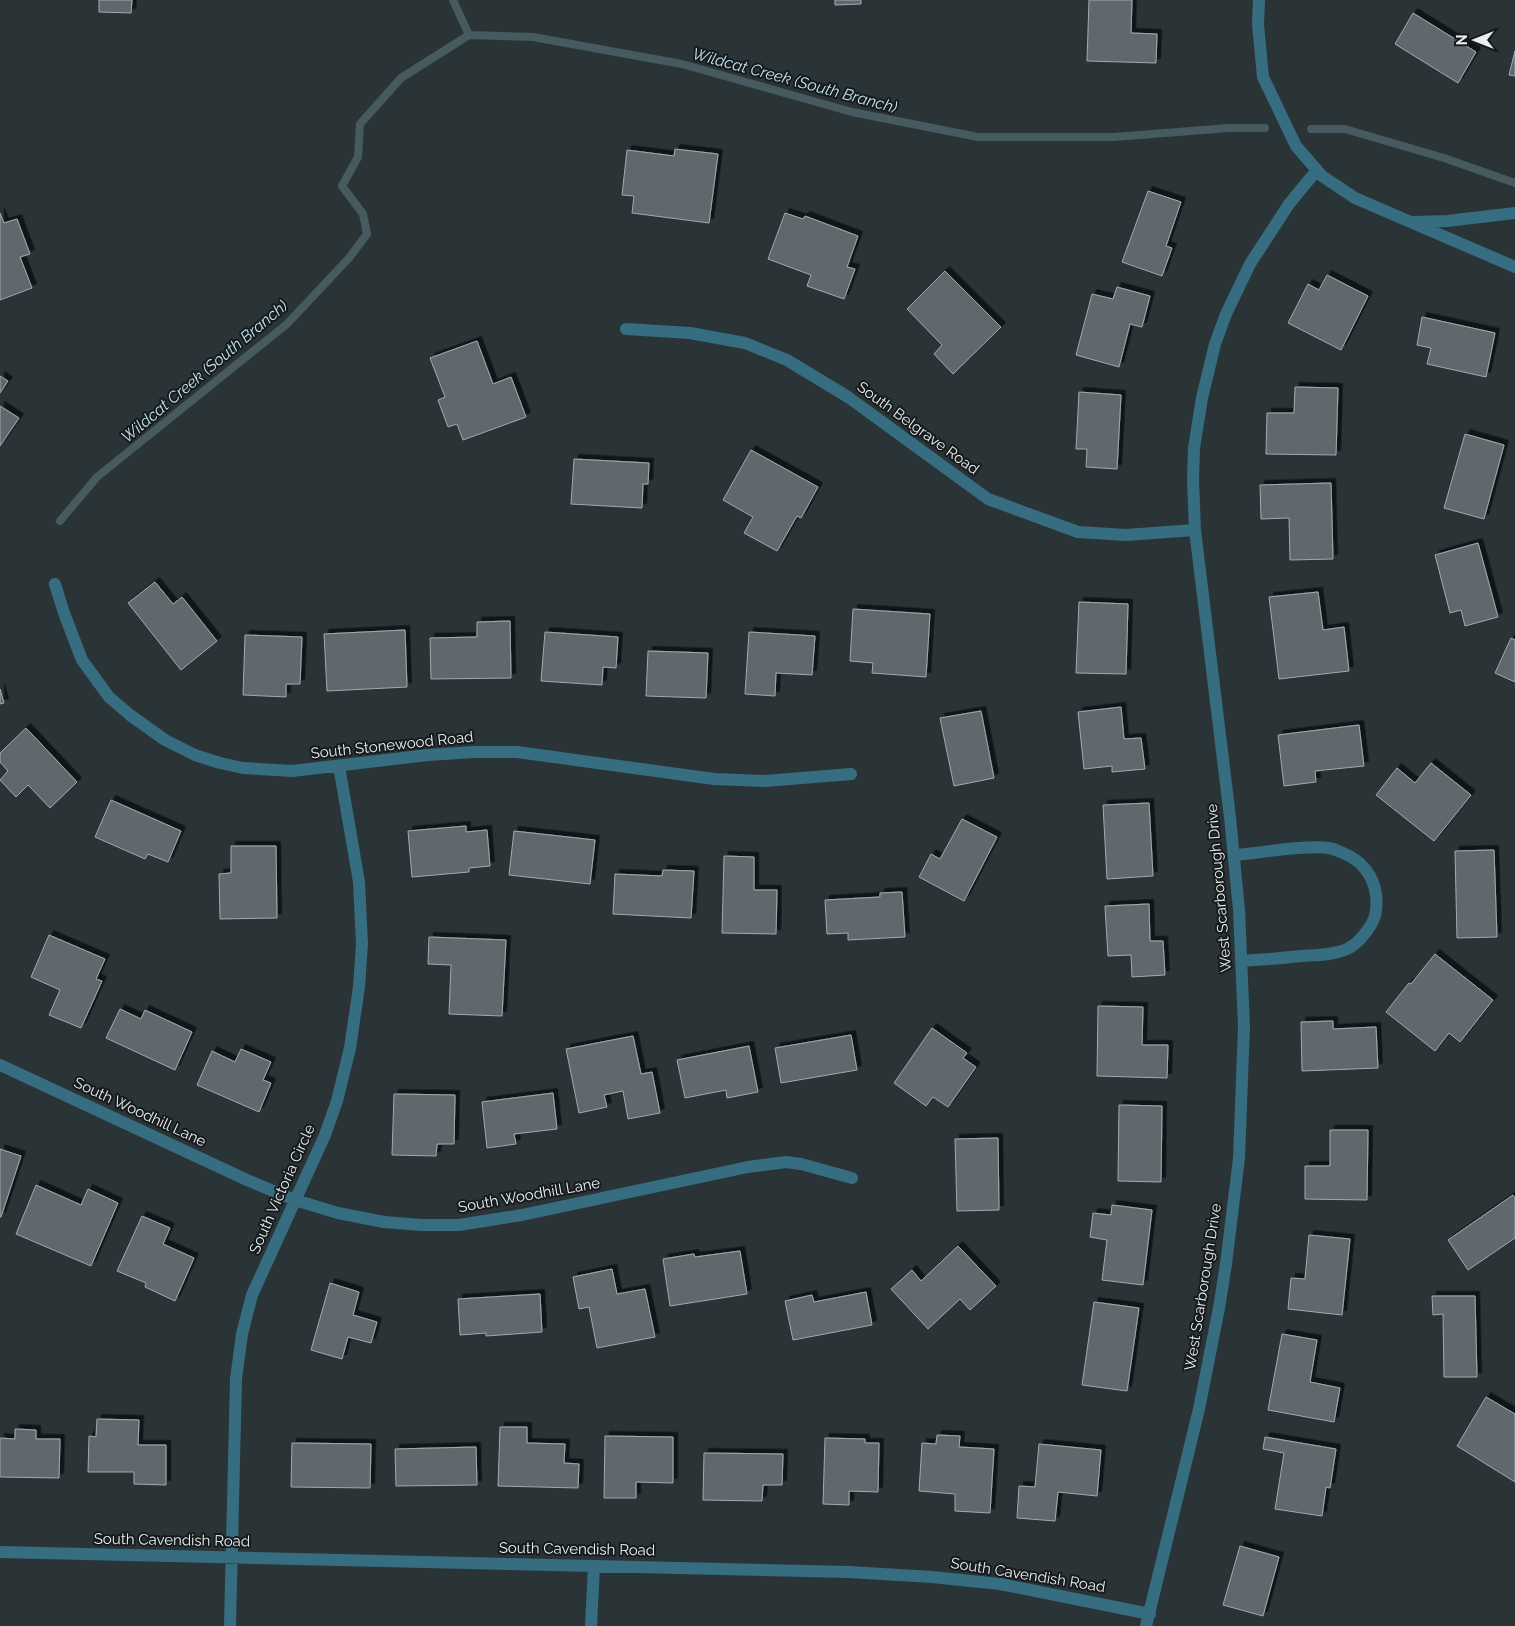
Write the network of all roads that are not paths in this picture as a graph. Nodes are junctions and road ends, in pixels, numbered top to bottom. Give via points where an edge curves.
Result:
1 (1259, 0) edge
2 (1317, 170) junction
3 (1515, 213) edge
4 (1413, 222) junction
5 (1515, 267) edge
6 (626, 329) dead end
7 (1195, 530) junction
8 (55, 584) dead end
9 (339, 766) junction
10 (852, 774) dead end
11 (1234, 856) junction
12 (1241, 962) junction
13 (0, 1065) edge
14 (852, 1178) dead end
15 (294, 1200) junction
16 (0, 1552) edge
17 (232, 1558) junction
18 (594, 1566) junction
19 (1148, 1620) edge
20 (230, 1626) edge
21 (591, 1626) edge

1 - 2 street via 1263,76 1296,146
2 - 4 street via 1355,198
2 - 7 street, West Scarborough Drive via 1289,204 1250,264 1226,314 1202,398 1194,448
3 - 4 street
4 - 5 street
6 - 7 street, South Belgrave Road via 690,333 745,343 787,360 848,397 988,499 1078,532 1126,535
7 - 11 street, West Scarborough Drive
8 - 9 street, South Stonewood Road via 82,660 110,697 165,740 196,755 243,768 292,771
9 - 10 street, South Stonewood Road via 428,755 517,752 714,779 765,781
9 - 15 street, South Victoria Circle via 359,882 362,944 359,986 350,1048 337,1100 325,1135
11 - 12 street, West Scarborough Drive
11 - 12 street via 1330,848 1364,866 1373,881 1377,898 1376,914 1368,930 1349,948 1332,954
12 - 19 street, West Scarborough Drive via 1244,1026 1239,1149 1226,1264 1199,1409
13 - 15 street, South Woodhill Lane
14 - 15 street, South Woodhill Lane via 786,1162 458,1225 384,1222
15 - 17 street, South Victoria Circle via 252,1295 242,1334 236,1379
16 - 17 street, South Cavendish Road
17 - 18 street, South Cavendish Road
17 - 20 street, South Victoria Circle
18 - 19 street, South Cavendish Road via 932,1577 1058,1594
18 - 21 street

